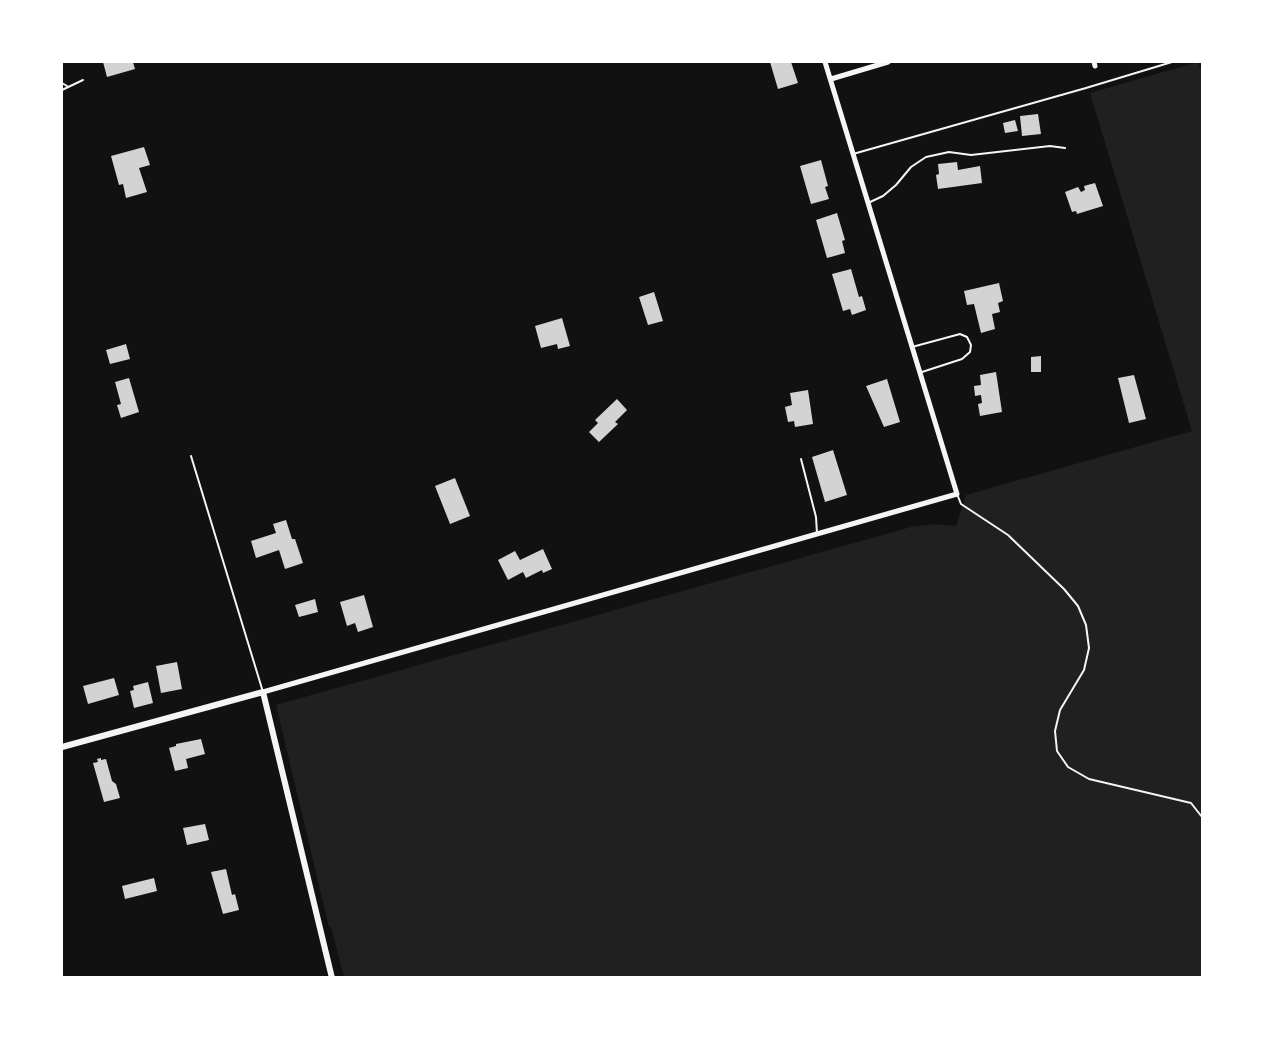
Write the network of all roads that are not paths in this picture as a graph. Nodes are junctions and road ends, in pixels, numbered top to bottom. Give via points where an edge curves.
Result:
1 (825, 62) edge
2 (888, 62) edge
3 (1172, 62) edge
4 (831, 79) junction
5 (83, 80) dead end
6 (62, 83) edge
7 (67, 86) junction
8 (62, 90) edge
9 (1065, 148) dead end
10 (853, 154) junction
11 (868, 203) junction
12 (912, 347) junction
13 (919, 373) junction
14 (191, 456) dead end
15 (801, 459) dead end
16 (957, 494) junction
17 (817, 534) junction
18 (263, 692) junction
19 (62, 745) edge
20 (1203, 817) edge
21 (332, 978) edge

1 - 4 street
2 - 4 street
3 - 10 lane
4 - 10 street
5 - 7 lane
6 - 7 lane
7 - 8 lane
9 - 11 lane via 1050,146 971,155 949,152 926,157 911,166 883,196
10 - 11 street
11 - 12 street
12 - 13 street
12 - 13 lane via 960,334 971,345 962,359
13 - 16 street
14 - 18 lane
15 - 17 lane
16 - 17 street
16 - 20 lane via 961,504 1008,535 1064,589 1078,606 1086,625 1089,648 1084,670 1060,710 1055,731 1058,750 1068,767 1089,779 1191,803
17 - 18 street
18 - 19 street
18 - 21 street

